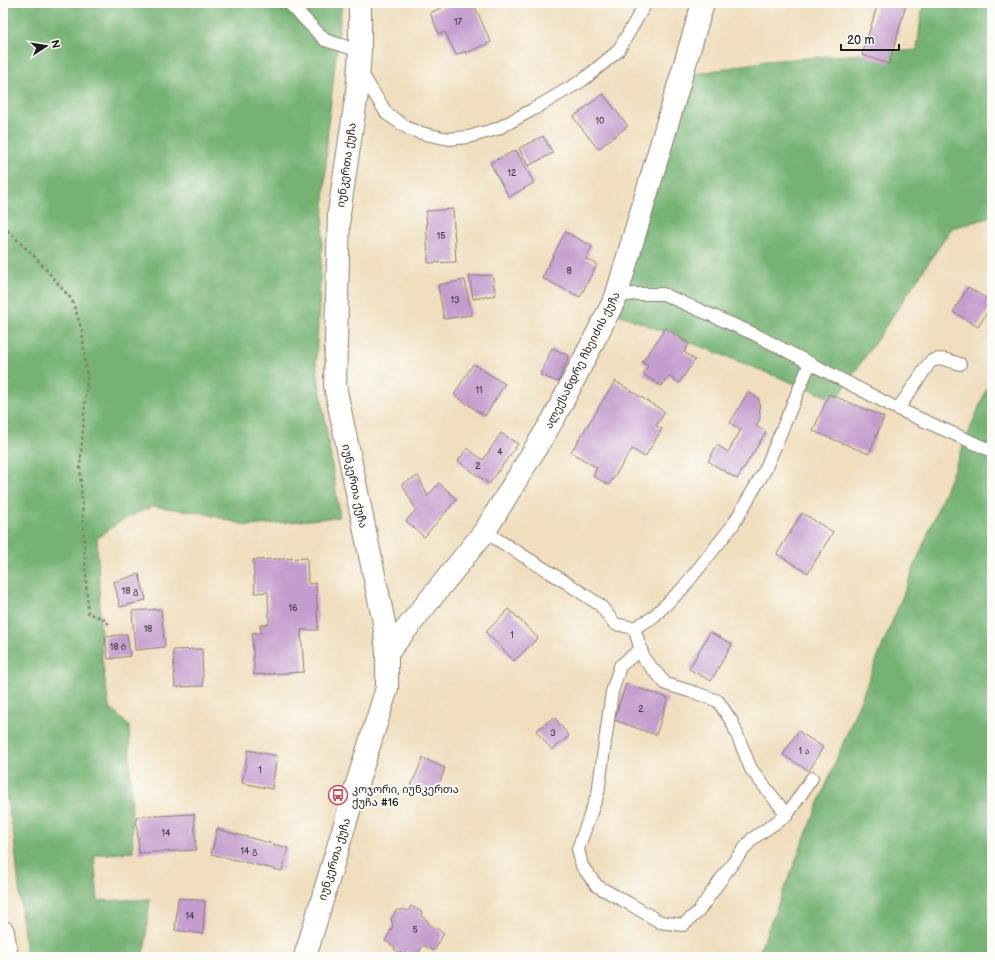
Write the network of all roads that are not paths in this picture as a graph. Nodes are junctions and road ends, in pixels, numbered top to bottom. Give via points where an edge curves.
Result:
1 (289, 3) edge
2 (360, 3) edge
3 (646, 3) edge
4 (703, 3) edge
5 (359, 60) junction
6 (616, 297) junction
7 (810, 363) junction
8 (960, 364) dead end
9 (898, 409) junction
10 (992, 451) edge
11 (485, 531) junction
12 (634, 628) junction
13 (641, 649) junction
14 (387, 653) junction
15 (812, 778) dead end
16 (787, 815) junction
17 (3, 932) edge
18 (7, 957) edge
19 (305, 957) edge

1 - 5 lane via 325,40
2 - 5 main road, იუნკერთა ქუჩა
3 - 5 lane via 618,51 583,80 497,129 468,137 449,139 409,130 387,114
4 - 6 main road, ალექსანდრე ჩხეიძის ქუჩა
5 - 14 main road, იუნკერთა ქუჩა via 357,92 339,213 335,386 384,623
6 - 7 lane via 663,294 752,333
6 - 11 main road, ალექსანდრე ჩხეიძის ქუჩა via 554,418
7 - 9 lane
7 - 12 lane via 765,470 733,525 683,588 652,618
8 - 9 lane via 934,359
9 - 10 lane
11 - 12 lane via 600,605 615,624
11 - 14 main road, ალექსანდრე ჩხეიძის ქუჩა
12 - 13 lane
13 - 16 lane via 644,659 666,684 718,701 732,722 751,769
13 - 16 lane via 620,666 612,692 598,793 578,849 582,866 597,886 660,922 683,925 698,912 752,839
14 - 19 main road, იუნკერთა ქუჩა via 387,688
15 - 16 lane
17 - 18 main road

